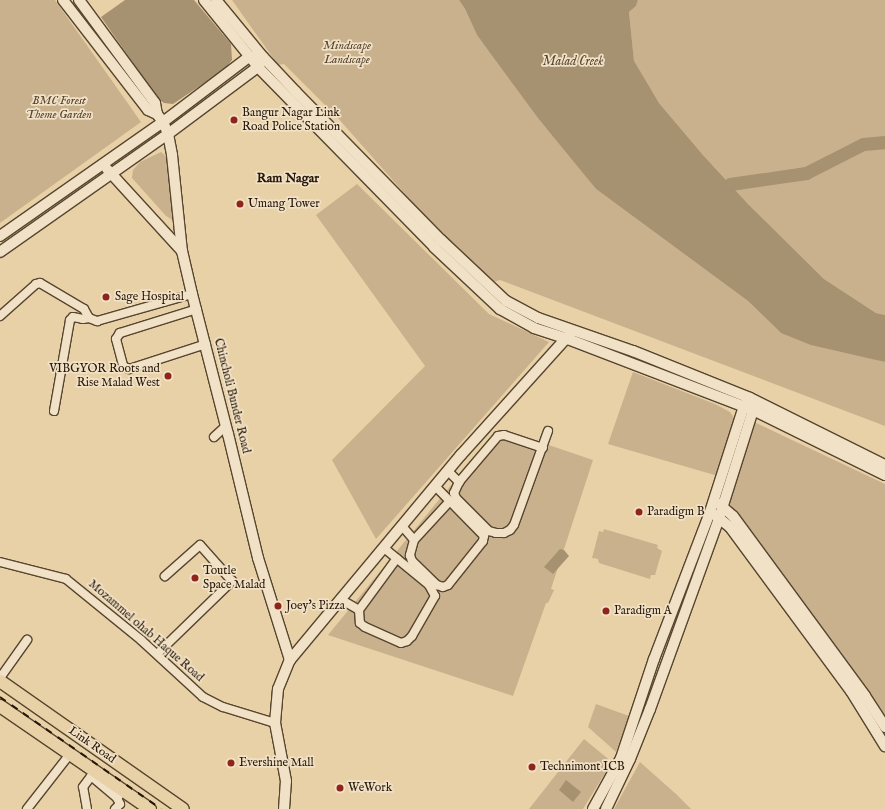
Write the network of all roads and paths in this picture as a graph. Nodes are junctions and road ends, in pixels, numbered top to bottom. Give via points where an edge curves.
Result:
1 (64, 0) edge
2 (79, 0) edge
3 (204, 0) edge
4 (216, 0) edge
5 (249, 57) junction
6 (263, 57) junction
7 (258, 67) junction
8 (160, 118) junction
9 (168, 134) junction
10 (103, 163) junction
11 (111, 175) junction
12 (0, 236) edge
13 (182, 251) junction
14 (0, 252) edge
15 (192, 294) junction
16 (197, 309) junction
17 (0, 316) edge
18 (89, 318) junction
19 (570, 335) junction
20 (206, 344) junction
21 (749, 405) junction
22 (54, 411) dead end
23 (226, 426) junction
24 (548, 431) dead end
25 (214, 437) dead end
26 (543, 448) junction
27 (885, 465) edge
28 (448, 471) junction
29 (885, 475) edge
30 (459, 482) junction
31 (435, 486) junction
32 (450, 500) junction
33 (714, 500) junction
34 (723, 507) junction
35 (710, 512) junction
36 (719, 518) junction
37 (402, 526) junction
38 (414, 540) junction
39 (384, 548) junction
40 (397, 558) junction
41 (0, 562) edge
42 (165, 576) dead end
43 (340, 599) junction
44 (358, 610) junction
45 (27, 640) dead end
46 (157, 654) junction
47 (290, 660) junction
48 (0, 679) edge
49 (0, 706) edge
50 (868, 709) junction
51 (637, 712) junction
52 (47, 714) junction
53 (648, 715) junction
54 (275, 723) junction
55 (885, 727) edge
56 (34, 730) junction
57 (885, 746) edge
58 (70, 754) junction
59 (92, 773) junction
60 (120, 794) junction
61 (27, 809) edge
62 (87, 809) edge
63 (115, 809) edge
64 (150, 809) edge
65 (184, 809) edge
66 (284, 809) edge
67 (593, 809) edge
68 (606, 809) edge

1 - 8 street via 148,110
2 - 8 street via 155,103
3 - 5 street
4 - 6 street
5 - 6 street
5 - 7 street
5 - 8 street
6 - 7 street
6 - 19 street via 493,291 518,309
7 - 9 street
7 - 19 street via 487,298 513,318 534,328
8 - 9 street, Chincholi Bunder Road
8 - 10 street
9 - 11 street
9 - 13 street, Chincholi Bunder Road
10 - 11 street
10 - 12 street
11 - 13 street
11 - 14 street
13 - 15 street, Chincholi Bunder Road
15 - 16 street, Chincholi Bunder Road
15 - 18 street via 97,322
16 - 20 street, Chincholi Bunder Road
16 - 20 street via 120,334 116,339 123,366 129,369
17 - 18 street via 40,283 84,309
18 - 22 street via 83,320 73,317 70,320
19 - 21 street via 633,351
19 - 28 street
20 - 23 street, Chincholi Bunder Road
21 - 27 street
21 - 29 street
21 - 33 street
21 - 34 street
23 - 25 street
23 - 47 street, Chincholi Bunder Road via 258,558
24 - 26 street
26 - 30 street via 504,435 498,436
26 - 30 street via 514,525 504,533 489,531 456,498 454,494
28 - 30 street
28 - 31 street
31 - 32 street
31 - 37 street
32 - 38 street
32 - 38 street via 484,536 483,542 448,585 437,585 412,561 410,554
33 - 34 street
33 - 35 street
34 - 36 street
34 - 50 street via 733,516
35 - 36 street
35 - 51 street via 654,659
36 - 50 street via 730,527 851,691
36 - 53 street
37 - 38 street
37 - 39 street
39 - 40 street
39 - 43 street
40 - 44 street
40 - 44 street via 429,585 435,596 412,636 401,643 365,627 360,623
41 - 46 street, Mozammel ohab Haque Road via 66,578
42 - 46 street via 200,545 232,581
43 - 44 street
43 - 47 street
45 - 48 street
46 - 54 street, Mozammel ohab Haque Road via 203,697 223,707
47 - 54 street via 278,689
48 - 52 main road, Link Road
49 - 56 main road, Link Road
50 - 55 street
50 - 57 street
51 - 53 street
51 - 67 street via 621,758
52 - 56 main road
52 - 65 main road, Link Road
53 - 68 street
54 - 66 street via 286,781
56 - 58 main road, Link Road
58 - 59 main road, Link Road
58 - 61 street
59 - 60 main road, Link Road
59 - 62 street via 83,787
60 - 63 street via 120,804
60 - 64 main road, Link Road

